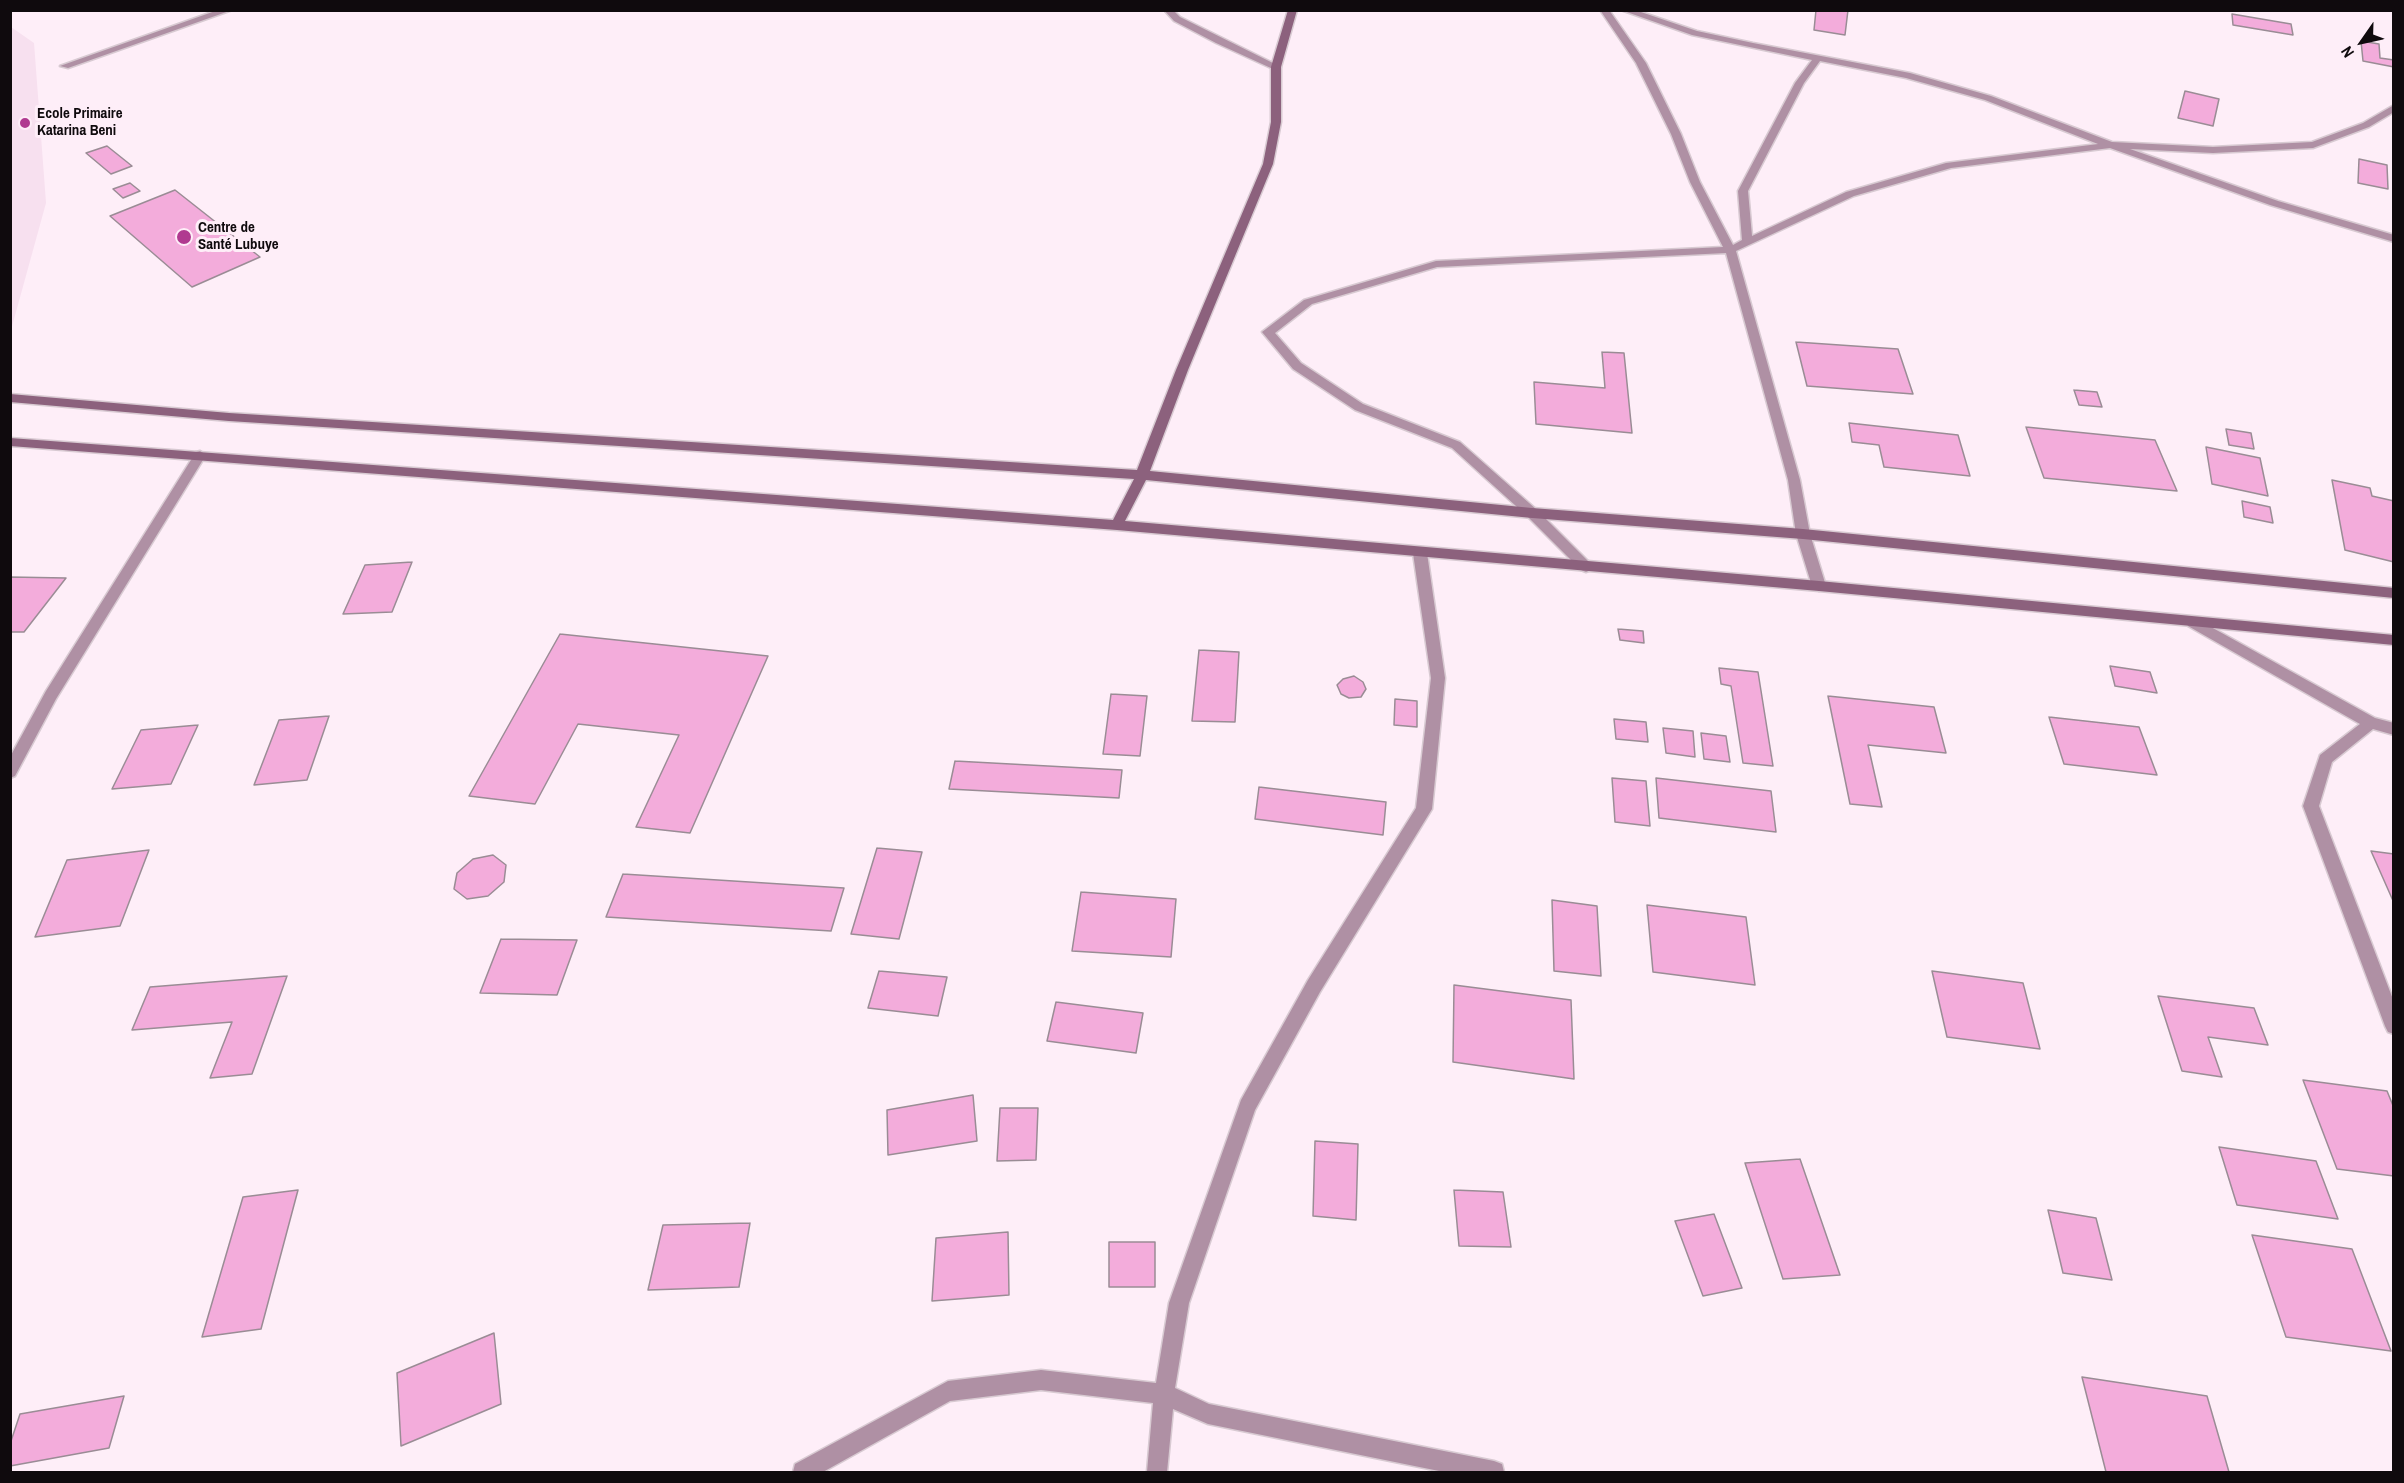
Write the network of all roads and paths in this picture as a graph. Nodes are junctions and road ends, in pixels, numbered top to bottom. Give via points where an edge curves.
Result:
1 (228, 10) edge
2 (1168, 10) edge
3 (1293, 10) edge
4 (1604, 10) edge
5 (1625, 10) edge
6 (1819, 57) junction
7 (65, 66) dead end
8 (1276, 67) junction
9 (2394, 108) edge
10 (2111, 145) junction
11 (2394, 239) edge
12 (1747, 240) junction
13 (1730, 250) junction
14 (10, 398) edge
15 (10, 442) edge
16 (201, 455) junction
17 (1142, 475) junction
18 (1532, 513) junction
19 (1117, 525) junction
20 (1803, 534) junction
21 (1420, 553) junction
22 (1586, 567) junction
23 (1819, 586) junction
24 (2394, 593) edge
25 (2193, 622) junction
26 (2394, 640) edge
27 (2371, 723) junction
28 (2394, 729) edge
29 (10, 772) edge
30 (2394, 1026) edge
31 (1164, 1394) junction
32 (803, 1473) edge
33 (1157, 1473) edge
34 (1494, 1473) edge

1 - 7 street
2 - 8 street via 1219,41
3 - 8 street
4 - 13 street via 1641,63
5 - 6 street via 1695,33
6 - 10 street via 1907,75 1988,98
6 - 12 street via 1800,83 1743,191
8 - 17 street via 1276,122 1268,164
9 - 10 street via 2366,125 2313,145 2213,150
10 - 11 street via 2274,203
10 - 12 street via 1950,165 1850,194
12 - 13 street
13 - 18 street via 1436,264 1308,302 1268,332 1298,366 1359,407 1456,445
13 - 20 street via 1791,469
14 - 17 street via 229,417
15 - 16 street
16 - 19 street
16 - 29 street via 51,695
17 - 18 street
17 - 19 street
18 - 20 street
18 - 22 street
19 - 21 street
20 - 23 street
20 - 24 street
21 - 22 street
21 - 31 street via 1438,678 1424,809 1314,986 1246,1106 1179,1303
22 - 23 street
23 - 25 street
25 - 26 street
25 - 27 street
27 - 28 street
27 - 30 street via 2325,759 2311,806
31 - 32 street via 1041,1380 948,1391
31 - 33 street
31 - 34 street via 1208,1414

